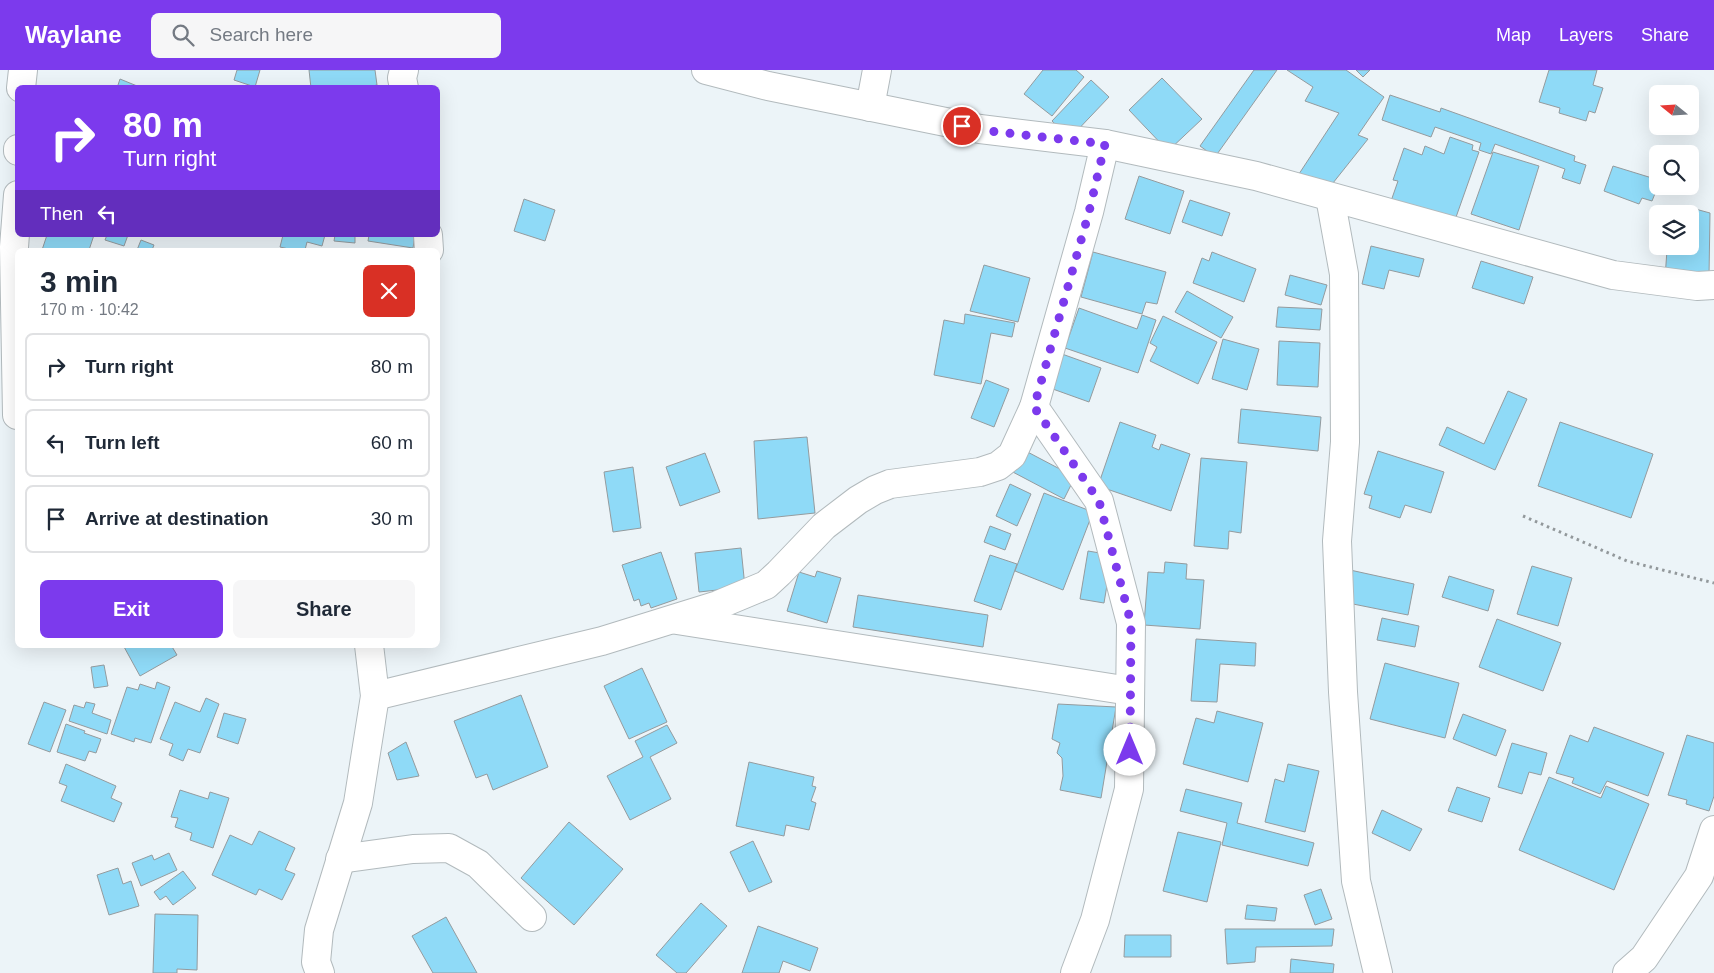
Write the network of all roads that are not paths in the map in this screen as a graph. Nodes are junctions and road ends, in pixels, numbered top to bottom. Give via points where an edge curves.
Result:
1 (23, 70) edge
2 (404, 70) edge
3 (706, 70) edge
4 (877, 70) edge
5 (21, 85) edge
6 (403, 85) edge
7 (870, 107) junction
8 (1105, 144) junction
9 (1330, 197) junction
10 (15, 234) edge
11 (1714, 285) edge
12 (15, 303) edge
13 (1034, 407) junction
14 (671, 620) junction
15 (369, 648) edge
16 (1130, 691) junction
17 (375, 696) junction
18 (1714, 830) edge
19 (340, 859) junction
20 (532, 917) dead end
21 (320, 973) edge
22 (1075, 973) edge
23 (1378, 973) edge
24 (1628, 973) edge

1 - 5 street
2 - 6 street
3 - 7 street
4 - 7 street
7 - 8 street via 980,130
8 - 9 street via 1256,176
8 - 13 street
9 - 11 street via 1613,276 1697,286
9 - 23 street via 1344,274 1345,442 1337,541 1343,692 1356,880
10 - 12 street
13 - 14 street via 1012,454 998,466 980,472 890,484 875,490 824,526 766,585
13 - 16 street via 1099,501 1131,623
14 - 16 street
14 - 17 street via 602,641
15 - 17 street
16 - 22 street via 1130,789 1095,920
17 - 19 street via 358,803
18 - 24 street via 1699,876 1644,958
19 - 20 street via 413,849 449,848 478,864
19 - 21 street via 319,930 316,962

